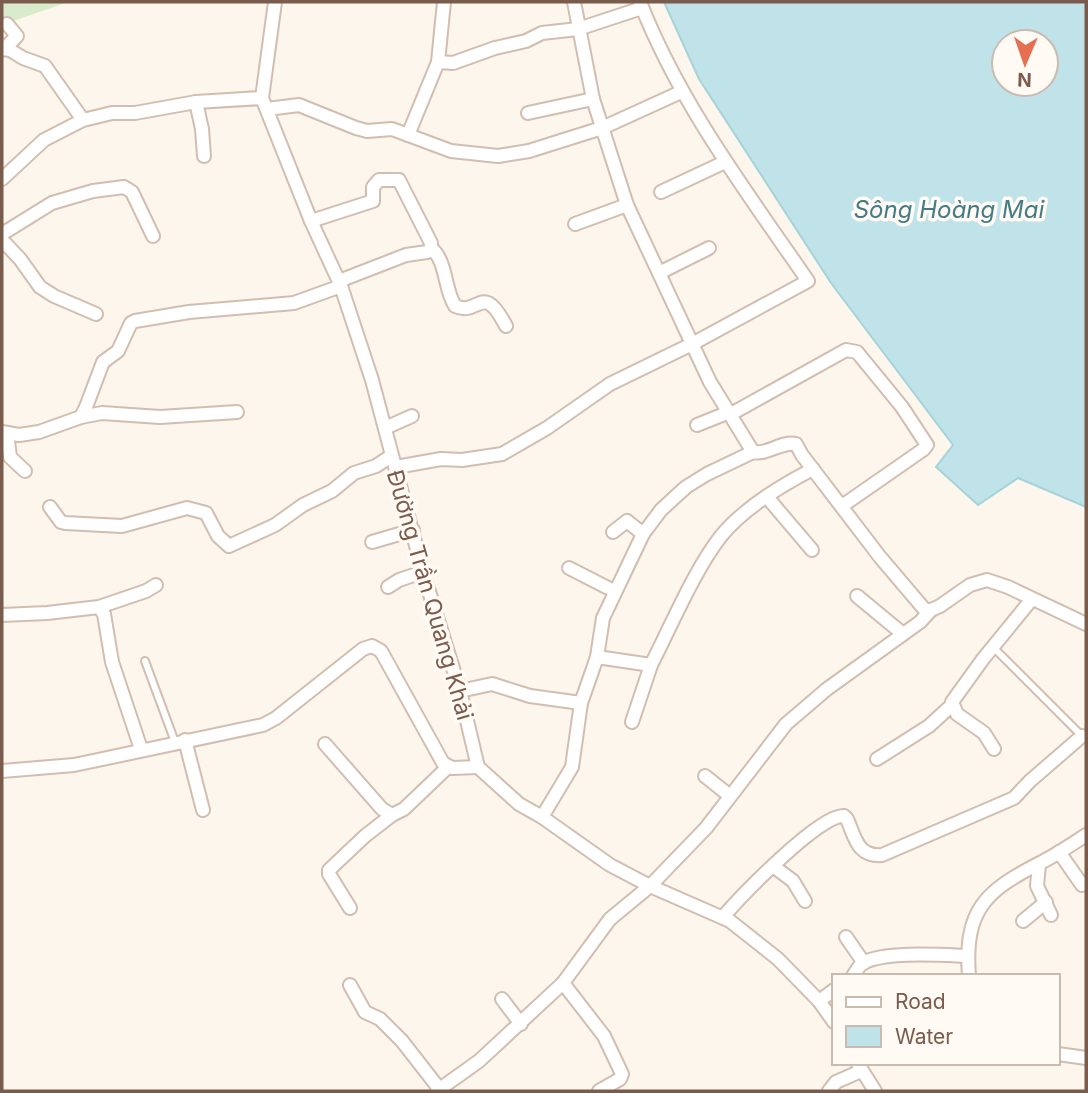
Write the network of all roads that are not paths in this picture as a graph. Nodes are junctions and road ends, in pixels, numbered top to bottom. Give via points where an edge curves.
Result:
1 (275, 2) edge
2 (444, 2) edge
3 (574, 2) edge
4 (641, 5) edge
5 (7, 24) dead end
6 (578, 29) junction
7 (3, 49) edge
8 (438, 62) junction
9 (681, 92) junction
10 (593, 99) junction
11 (197, 102) junction
12 (265, 103) junction
13 (528, 113) dead end
14 (83, 120) junction
15 (602, 128) junction
16 (408, 135) junction
17 (204, 156) dead end
18 (725, 162) junction
19 (2, 179) edge
20 (661, 192) dead end
21 (627, 205) junction
22 (311, 220) junction
23 (575, 224) dead end
24 (2, 234) edge
25 (153, 236) dead end
26 (2, 240) edge
27 (431, 248) junction
28 (709, 248) dead end
29 (659, 273) junction
30 (340, 283) junction
31 (96, 314) dead end
32 (506, 326) dead end
33 (692, 344) junction
34 (237, 412) dead end
35 (730, 412) junction
36 (411, 416) dead end
37 (80, 417) junction
38 (697, 425) dead end
39 (385, 428) junction
40 (4, 433) edge
41 (752, 452) junction
42 (394, 462) junction
43 (813, 469) junction
44 (25, 471) dead end
45 (767, 497) junction
46 (842, 506) junction
47 (50, 507) dead end
48 (413, 530) junction
49 (613, 532) dead end
50 (643, 534) junction
51 (372, 542) dead end
52 (813, 550) dead end
53 (569, 568) dead end
54 (423, 572) junction
55 (156, 584) dead end
56 (388, 587) dead end
57 (614, 591) junction
58 (857, 596) dead end
59 (1032, 599) junction
60 (99, 607) junction
61 (931, 610) junction
62 (2, 615) edge
63 (1086, 624) edge
64 (903, 634) junction
65 (993, 647) junction
66 (597, 657) junction
67 (145, 661) dead end
68 (651, 665) junction
69 (460, 691) junction
70 (581, 703) junction
71 (952, 705) junction
72 (632, 722) dead end
73 (1082, 736) joint
74 (180, 741) junction
75 (325, 744) dead end
76 (141, 749) junction
77 (994, 749) dead end
78 (877, 760) dead end
79 (448, 766) junction
80 (478, 767) junction
81 (2, 771) edge
82 (705, 776) dead end
83 (730, 796) junction
84 (203, 810) dead end
85 (392, 815) junction
86 (542, 817) junction
87 (1086, 835) edge
88 (1059, 852) junction
89 (1039, 864) junction
90 (774, 866) junction
91 (1082, 885) dead end
92 (650, 887) junction
93 (805, 901) dead end
94 (1046, 902) junction
95 (351, 908) dead end
96 (1051, 915) dead end
97 (723, 917) junction
98 (1023, 921) dead end
99 (846, 937) dead end
100 (968, 956) junction
101 (864, 963) junction
102 (855, 974) edge
103 (969, 974) edge
104 (563, 984) junction
105 (350, 985) dead end
106 (832, 991) edge
107 (502, 999) dead end
108 (819, 1001) junction
109 (832, 1019) edge
110 (520, 1024) junction
111 (1060, 1054) edge
112 (1086, 1056) edge
113 (859, 1067) edge
114 (439, 1091) edge
115 (599, 1091) edge
116 (829, 1091) edge
117 (875, 1091) edge

1 - 12 street, Đường Trần Quang Khải
2 - 8 street
3 - 6 street
4 - 6 street
4 - 9 street
5 - 7 street via 17,36
6 - 8 street via 542,33 453,63
6 - 10 street
7 - 14 street via 45,66
8 - 16 street
9 - 15 street
9 - 18 street
10 - 13 street
10 - 15 street
11 - 12 street
11 - 14 street
11 - 17 street
12 - 16 street via 299,105 356,128 392,129
12 - 22 street, Đường Trần Quang Khải
14 - 19 street via 44,140
15 - 16 street via 498,156 451,151
15 - 21 street
18 - 20 street
18 - 33 street via 808,281
21 - 23 street
21 - 29 street
22 - 27 street via 373,201 373,187 379,180 399,180
22 - 30 street, Đường Trần Quang Khải
24 - 25 street via 52,203 124,187 132,192
26 - 31 street via 40,287
27 - 30 street
27 - 32 street via 438,254 455,306 465,309 491,303
28 - 29 street
29 - 33 street
30 - 37 street via 294,303 202,310 131,323 117,351 103,362
30 - 39 street, Đường Trần Quang Khải
33 - 35 street
33 - 42 street via 610,384 502,454
34 - 37 street via 160,418 102,413
35 - 38 street
35 - 41 street
35 - 46 street via 846,350 857,352 927,445
36 - 39 street
37 - 40 street via 39,432
39 - 42 street, Đường Trần Quang Khải
40 - 44 street via 10,457
41 - 43 street via 796,444
41 - 50 street via 686,488
42 - 47 street via 354,473 275,525 229,546 206,513 191,508 114,527 61,522
42 - 48 street, Đường Trần Quang Khải
43 - 45 street
43 - 46 street
45 - 52 street
45 - 68 street via 717,542
46 - 61 street via 920,606
48 - 51 street
48 - 54 street, Đường Trần Quang Khải
49 - 50 street via 627,520
50 - 57 street
53 - 57 street
54 - 56 street
54 - 69 street, Đường Trần Quang Khải
55 - 60 street via 146,592
57 - 66 street via 603,618
58 - 64 street
59 - 61 street via 995,582 979,581
59 - 63 street
59 - 65 street
60 - 62 street
60 - 76 street
61 - 64 street
64 - 83 street via 786,724
65 - 71 street
65 - 73 lane
66 - 68 street
66 - 70 street
67 - 74 lane
68 - 72 street
69 - 70 street via 492,684 530,696
69 - 80 street, Đường Trần Quang Khải
70 - 86 street via 572,766
71 - 77 street via 984,733
71 - 78 street
73 - 90 street via 1014,798 915,842 882,855 868,854 858,848 847,819 838,815
74 - 76 street
74 - 79 street via 268,723 372,646 382,651
74 - 84 street
75 - 85 street
76 - 81 street via 74,765
79 - 80 street
79 - 85 street
80 - 86 street via 519,804
82 - 83 street
83 - 92 street
85 - 95 street via 329,870
86 - 92 street
87 - 88 street
88 - 89 street
88 - 91 street
89 - 94 street via 1036,882
89 - 100 street via 1005,881 987,897 976,916
90 - 93 street via 793,881
90 - 97 street via 752,883
92 - 97 street
92 - 104 street via 610,919
94 - 96 street
94 - 98 street
97 - 108 street via 778,958
99 - 101 street
100 - 101 street via 898,956
100 - 103 street
101 - 102 street
104 - 110 street
104 - 115 street via 604,1036 622,1074
105 - 114 street via 365,1012 380,1019 402,1041
106 - 108 street
107 - 110 street
108 - 109 street
110 - 114 street
111 - 112 street
113 - 116 street
113 - 117 street

